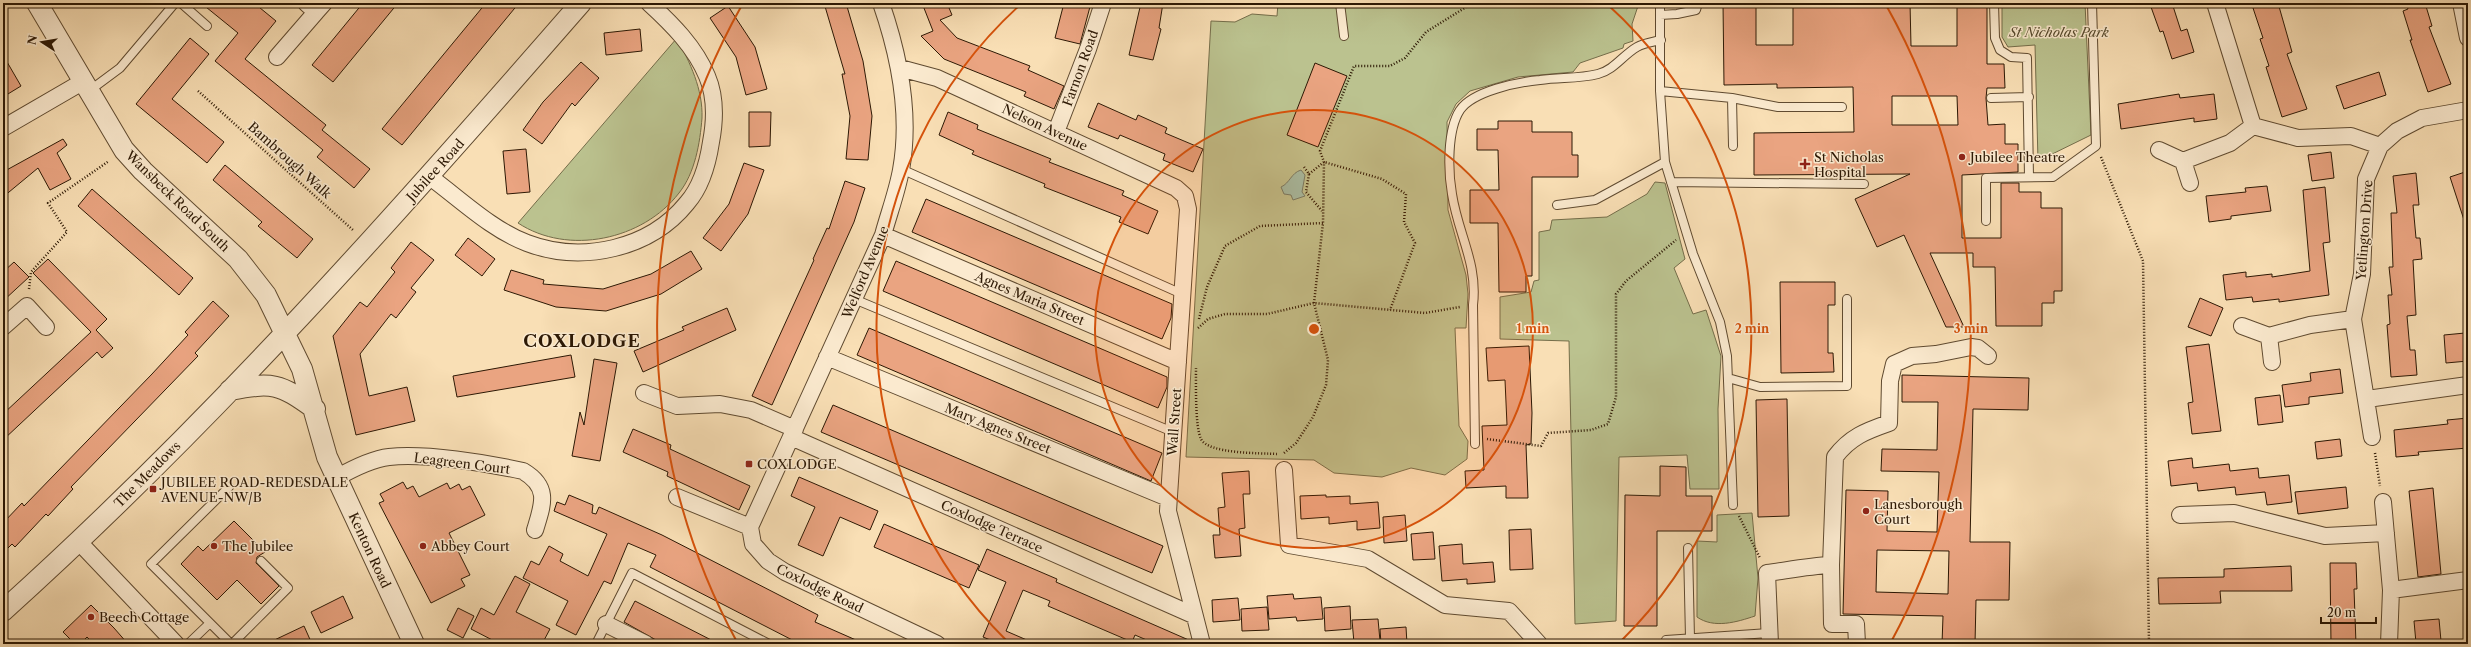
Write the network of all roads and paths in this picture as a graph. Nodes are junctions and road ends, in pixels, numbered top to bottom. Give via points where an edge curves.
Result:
1 (37, 3) edge
2 (175, 3) edge
3 (181, 3) edge
4 (581, 3) edge
5 (649, 3) edge
6 (881, 3) edge
7 (1103, 3) edge
8 (1340, 3) edge
9 (1482, 3) edge
10 (1660, 3) edge
11 (1698, 3) edge
12 (1994, 3) edge
13 (2092, 3) edge
14 (2215, 3) edge
15 (2461, 3) edge
16 (315, 6) edge
17 (1660, 15) junction
18 (207, 26) dead end
19 (1344, 36) dead end
20 (2468, 38) edge
21 (1661, 40) junction
22 (277, 57) dead end
23 (900, 68) junction
24 (86, 86) junction
25 (198, 91) dead end
26 (1660, 91) junction
27 (2029, 97) junction
28 (1732, 98) junction
29 (1991, 98) dead end
30 (1842, 107) dead end
31 (2468, 110) edge
32 (2253, 126) junction
33 (3, 128) edge
34 (1056, 132) junction
35 (1732, 146) dead end
36 (2096, 146) junction
37 (2380, 146) junction
38 (124, 150) junction
39 (2159, 150) dead end
40 (2183, 161) junction
41 (1324, 162) junction
42 (1665, 162) junction
43 (1304, 167) dead end
44 (901, 169) junction
45 (1309, 174) junction
46 (430, 177) junction
47 (2029, 177) junction
48 (1671, 182) junction
49 (2190, 183) dead end
50 (1864, 184) dead end
51 (1185, 196) joint
52 (1556, 205) dead end
53 (1322, 212) junction
54 (1986, 222) dead end
55 (1323, 223) junction
56 (1686, 232) junction
57 (883, 234) junction
58 (368, 244) junction
59 (1182, 294) junction
60 (854, 299) junction
61 (1847, 300) dead end
62 (1314, 303) junction
63 (1473, 305) junction
64 (27, 306) junction
65 (1390, 310) junction
66 (2353, 319) junction
67 (2242, 326) dead end
68 (3, 327) edge
69 (46, 327) dead end
70 (286, 333) junction
71 (2269, 336) junction
72 (1988, 356) dead end
73 (827, 357) junction
74 (1178, 362) junction
75 (2272, 362) dead end
76 (1196, 366) dead end
77 (1728, 378) junction
78 (2468, 385) edge
79 (230, 390) junction
80 (644, 393) dead end
81 (2367, 399) junction
82 (314, 409) junction
83 (1173, 432) junction
84 (793, 433) junction
85 (2372, 437) joint
86 (1475, 441) joint
87 (1284, 470) dead end
88 (336, 478) junction
89 (229, 487) dead end
90 (677, 497) dead end
91 (1168, 498) junction
92 (2383, 502) joint
93 (1734, 505) joint
94 (2180, 515) dead end
95 (750, 526) junction
96 (535, 530) dead end
97 (2386, 533) junction
98 (79, 542) junction
99 (1688, 548) dead end
100 (261, 561) dead end
101 (1831, 565) junction
102 (1767, 573) junction
103 (2468, 580) edge
104 (2391, 590) junction
105 (3, 611) edge
106 (1193, 615) junction
107 (210, 623) junction
108 (606, 624) junction
109 (1690, 638) junction
110 (1769, 638) edge
111 (1666, 640) dead end
112 (176, 644) edge
113 (188, 644) edge
114 (232, 644) edge
115 (414, 644) edge
116 (596, 644) edge
117 (646, 644) edge
118 (769, 644) edge
119 (937, 644) edge
120 (1202, 644) edge
121 (1539, 644) edge
122 (1857, 644) edge
123 (2149, 644) edge
124 (2389, 644) edge

1 - 24 street, Wansbeck Road South
2 - 24 lane via 120,68
3 - 18 lane
4 - 46 street, Jubilee Road
5 - 46 street via 685,38 707,77 716,119 707,165 688,203 656,232 613,250 568,252 527,244
6 - 23 street, Welford Avenue
7 - 34 street, Farnon Road
8 - 19 lane
9 - 41 path via 1471,4 1426,32 1405,58 1390,66 1354,66 1320,151
10 - 17 lane
11 - 17 lane via 1696,10
12 - 27 lane via 1995,38 2000,50 2011,57 2027,58
13 - 36 lane
14 - 32 street
15 - 20 street
16 - 22 street
17 - 21 lane
21 - 26 lane
21 - 63 lane via 1638,47 1619,63 1600,74 1510,86 1474,97 1460,110 1451,138 1451,184 1457,222 1475,285
23 - 34 street, Nelson Avenue via 937,78
23 - 44 street, Welford Avenue via 904,113
24 - 33 street
24 - 38 street, Wansbeck Road South
25 - 58 path, Bambrough Walk
26 - 28 lane
26 - 42 lane
27 - 29 lane
27 - 47 lane
28 - 30 lane via 1778,107
28 - 35 lane
31 - 37 street, Yetlington Drive via 2422,118 2397,131
32 - 37 street via 2298,138 2351,136
32 - 40 street via 2230,143
34 - 51 street, Nelson Avenue via 1176,188
36 - 47 lane via 2053,177
36 - 123 path via 2143,261
37 - 66 street, Yetlington Drive via 2366,178 2362,274
38 - 64 path via 48,203 67,232 31,272
38 - 70 street, Wansbeck Road South via 143,171 238,259 266,295
39 - 40 street
40 - 49 street
41 - 45 path
41 - 53 path
41 - 65 path via 1382,179 1406,194 1404,222 1415,243
42 - 48 lane
42 - 52 lane via 1595,200
43 - 45 path
44 - 57 street, Welford Avenue
44 - 59 lane
45 - 53 path via 1306,192
46 - 58 street, Jubilee Road
47 - 54 lane via 1986,178
48 - 50 lane
48 - 56 lane
51 - 59 street, Wall Street via 1188,209
53 - 55 path
55 - 62 path
55 - 62 path via 1260,226 1224,246 1207,287 1196,330 1208,319 1225,314 1268,314
56 - 77 lane via 1720,322 1727,356
56 - 86 path via 1626,281 1616,294 1616,397 1608,424 1591,430 1548,433 1541,446
57 - 60 street, Welford Avenue
57 - 74 street, Agnes Maria Street
58 - 70 street, Jubilee Road
59 - 74 street, Wall Street
60 - 73 street, Welford Avenue
60 - 83 lane
61 - 77 lane via 1847,386 1760,386
62 - 65 path
62 - 76 path via 1328,360 1326,385 1313,417 1296,443 1283,454 1244,453 1211,447 1203,441 1198,432
63 - 65 path via 1424,313
63 - 86 lane
64 - 68 street
64 - 69 street
66 - 71 street via 2310,325
66 - 81 street, Yetlington Drive
67 - 71 street
70 - 79 street, The Meadows
70 - 82 street, Kenton Road via 302,369
71 - 75 street
72 - 101 street via 1978,348 1971,347 1912,356 1894,364 1890,381 1889,423 1860,433 1844,444 1834,457
73 - 84 street, Welford Avenue
73 - 91 street, Mary Agnes Street
74 - 83 street, Wall Street
77 - 93 lane
78 - 81 street
79 - 82 street via 259,385 278,386 290,391
79 - 98 street, The Meadows
80 - 84 street, Coxlodge Terrace via 677,406 720,404 751,410
81 - 85 street, Yetlington Drive
82 - 88 street, Kenton Road
83 - 91 street, Wall Street
84 - 95 street, Welford Avenue
84 - 106 street, Coxlodge Terrace
85 - 92 path
87 - 121 street via 1289,545 1368,559 1445,605 1509,612
88 - 96 street, Leagreen Court via 367,463 388,457 418,456 523,471 534,478 541,488 543,504
88 - 115 street, Kenton Road
89 - 107 lane via 151,564
90 - 95 street
91 - 106 street, Wall Street via 1169,520
92 - 97 street
93 - 102 path
94 - 97 street via 2234,513 2325,536
95 - 119 street, Coxlodge Road via 753,544 768,561 785,572
97 - 104 street
98 - 105 street, The Meadows
98 - 112 street
99 - 109 lane
100 - 114 lane via 288,588
101 - 102 street
101 - 122 street via 1832,624 1856,624
102 - 110 street
103 - 104 street
104 - 124 street
106 - 120 street, Wall Street
107 - 113 lane
107 - 114 lane
108 - 116 lane
108 - 117 street
108 - 118 lane via 632,573
109 - 110 lane
109 - 111 lane

